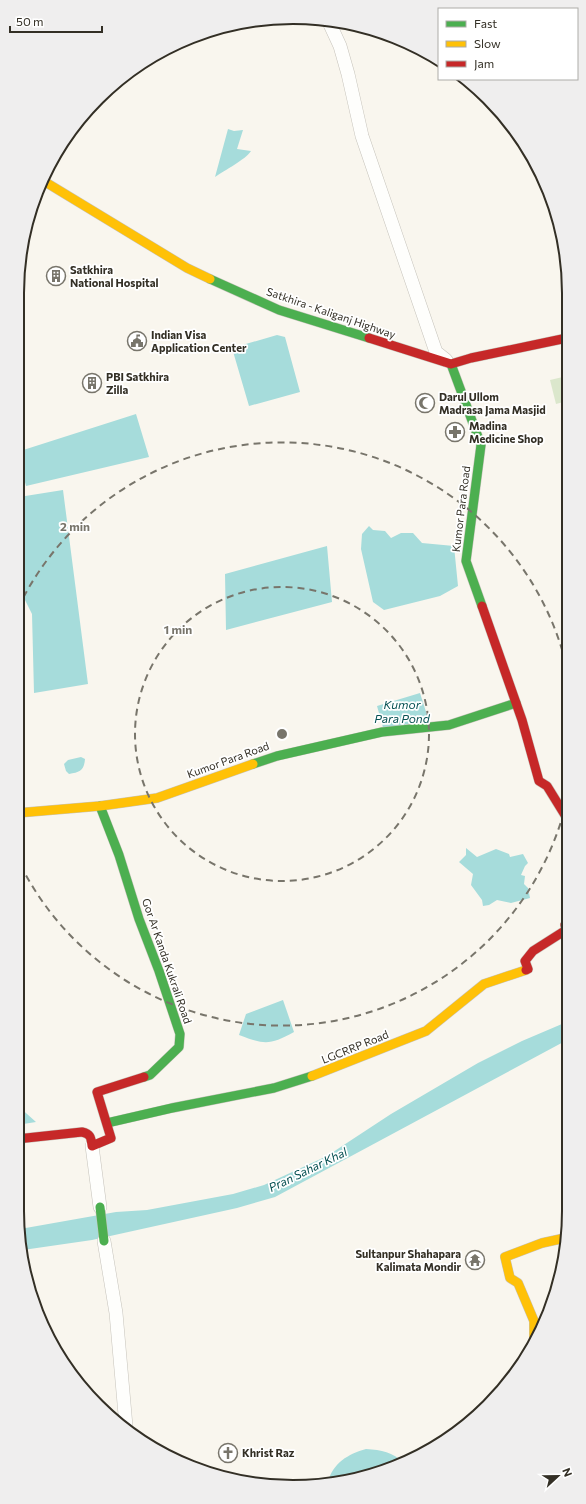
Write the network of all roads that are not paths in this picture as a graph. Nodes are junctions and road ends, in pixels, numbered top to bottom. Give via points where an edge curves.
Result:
1 (331, 27) edge
2 (47, 183) edge
3 (562, 339) edge
4 (451, 364) junction
5 (516, 703) junction
6 (100, 806) junction
7 (562, 810) edge
8 (24, 812) edge
9 (562, 932) edge
10 (107, 1124) junction
11 (24, 1137) edge
12 (92, 1146) junction
13 (100, 1207) joint
14 (560, 1239) edge
15 (104, 1241) joint
16 (534, 1330) edge
17 (126, 1421) edge

1 - 4 street via 348,74 362,136 436,352
2 - 4 main road, Satkhira - Kaliganj Highway via 187,268 279,310
3 - 4 main road
4 - 5 main road, Kumor Para Road via 481,445 466,561
5 - 6 main road, Kumor Para Road via 449,725 382,732 277,756 158,798
5 - 7 main road, Kumor Para Road via 539,781 547,786
6 - 8 main road, Kumor Para Road
6 - 10 main road, Gor Ar Kanda Kukrali Road via 180,1034 179,1047 150,1076 97,1092
9 - 10 main road, LGCRRP Road via 533,950 525,961 528,969 484,984 426,1031 329,1070 274,1088
10 - 12 main road, Gor Ar Kanda Kukrali Road via 111,1138
11 - 12 main road via 82,1132 91,1137
12 - 13 street
13 - 15 main road
14 - 16 main road via 505,1257 510,1278 518,1283 534,1321
15 - 17 street via 116,1313

